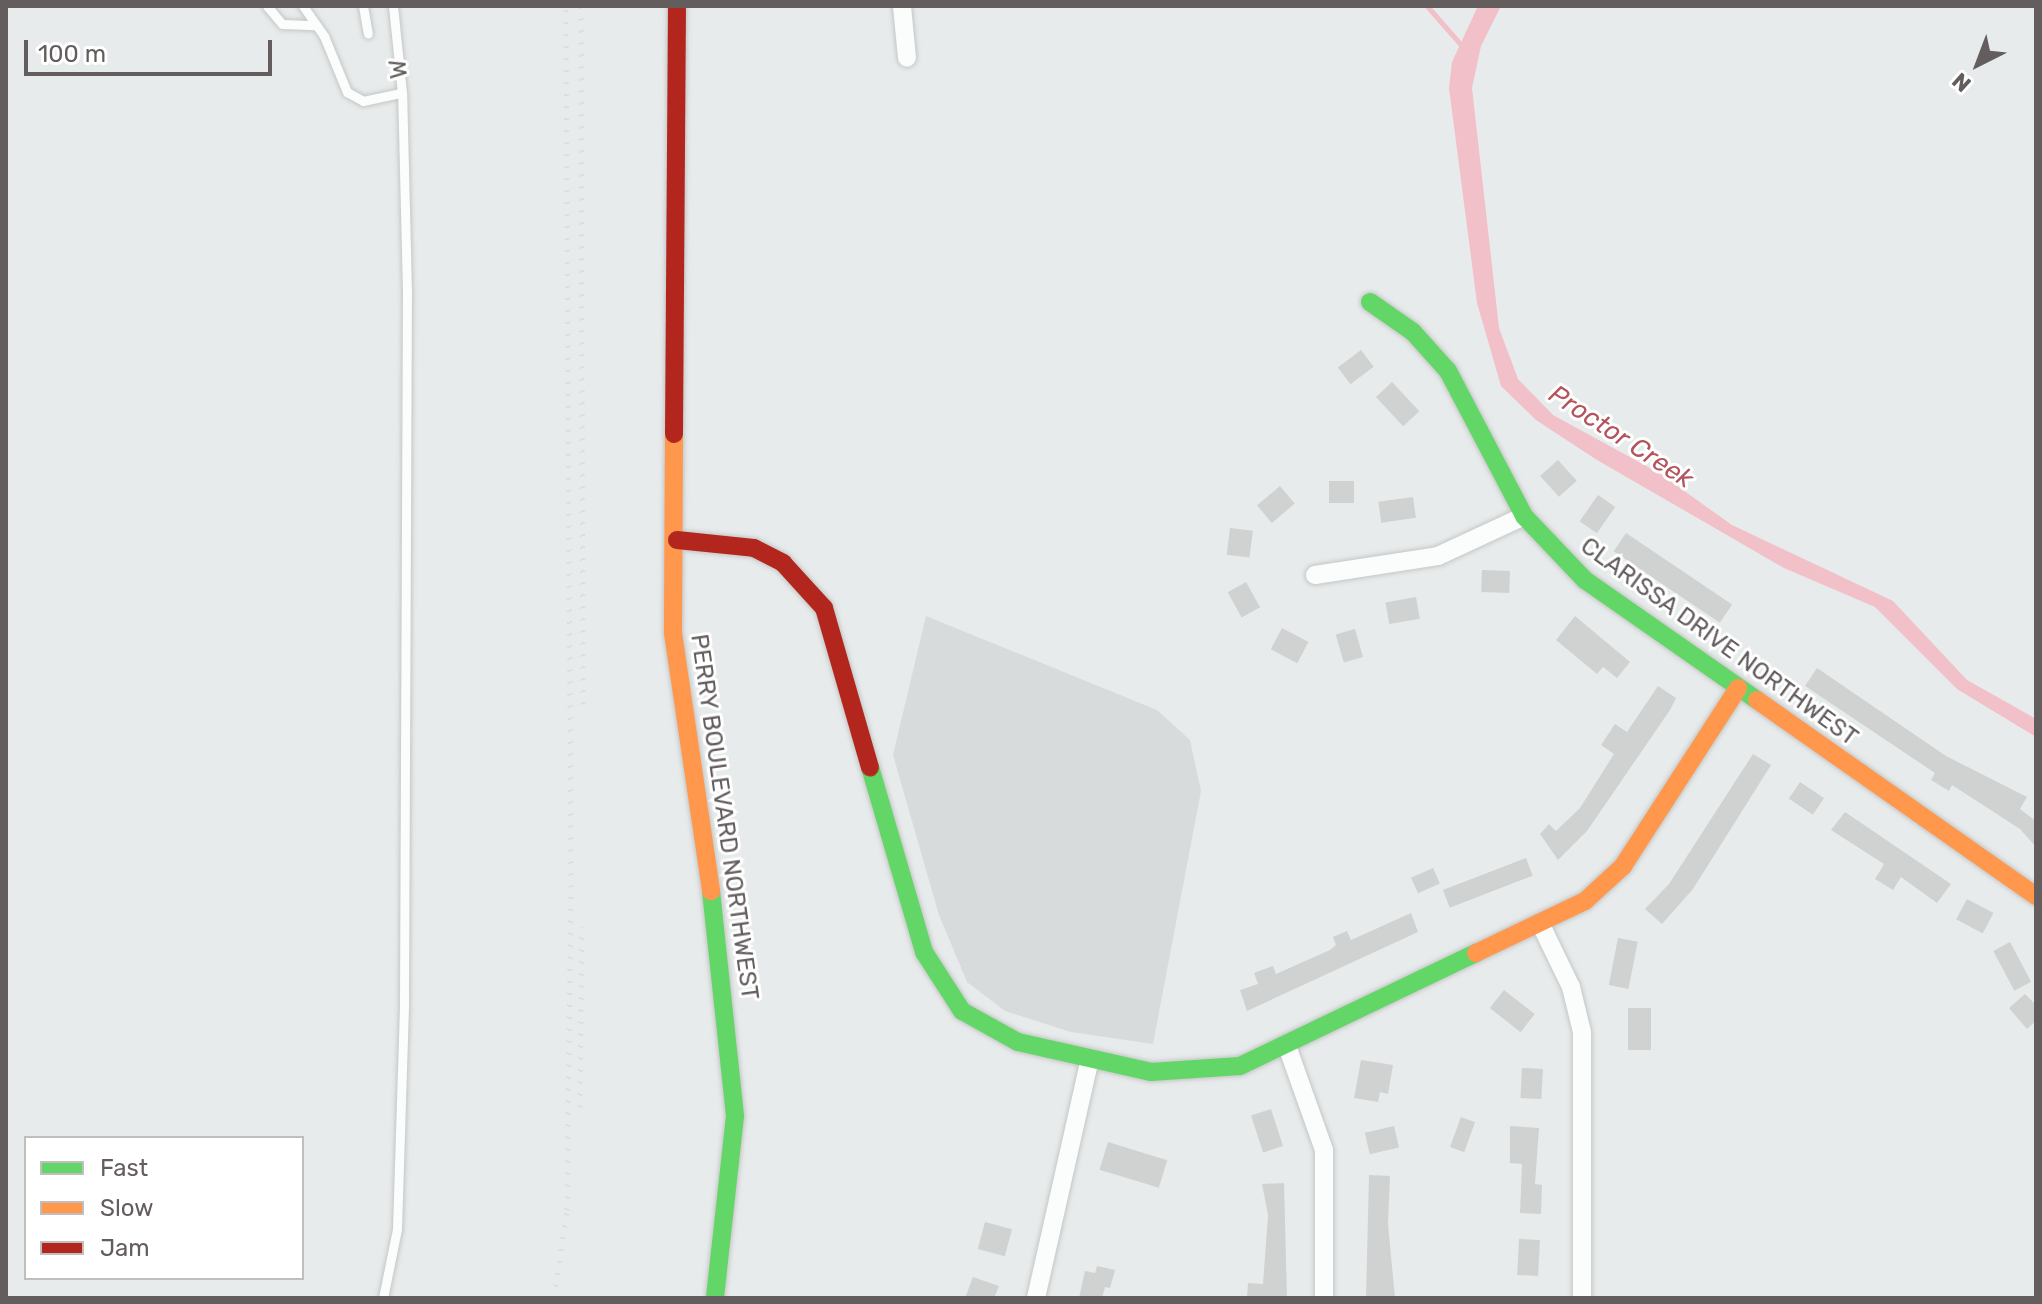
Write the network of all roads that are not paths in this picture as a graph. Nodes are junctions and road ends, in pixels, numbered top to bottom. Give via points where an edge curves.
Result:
1 (267, 6) edge
2 (303, 6) edge
3 (363, 6) edge
4 (393, 6) edge
5 (677, 6) edge
6 (902, 6) edge
7 (316, 25) junction
8 (368, 34) dead end
9 (907, 58) dead end
10 (402, 93) junction
11 (1370, 302) dead end
12 (1524, 516) junction
13 (677, 540) junction
14 (1315, 575) dead end
15 (1738, 688) junction
16 (2036, 896) edge
17 (1541, 925) junction
18 (1287, 1046) junction
19 (1090, 1059) junction
20 (383, 1298) edge
21 (715, 1298) edge
22 (1036, 1298) edge
23 (1324, 1298) edge
24 (1582, 1298) edge

1 - 7 lane via 282,24
2 - 7 lane
3 - 8 lane
4 - 10 lane, W
5 - 13 street, PERRY BOULEVARD NORTHWEST
6 - 9 street
7 - 10 lane, W via 347,92 363,101
10 - 20 lane via 407,277 403,1044 397,1229
11 - 12 street, CLARISSA DRIVE NORTHWEST via 1413,332 1448,371
12 - 14 street via 1438,556
12 - 15 street, CLARISSA DRIVE NORTHWEST via 1585,580
13 - 19 street via 754,548 811,589 835,634 938,982 962,1011 992,1032
13 - 21 street, PERRY BOULEVARD NORTHWEST via 673,633 724,976 735,1116
15 - 16 street, CLARISSA DRIVE NORTHWEST
15 - 17 street via 1623,866 1585,901
17 - 18 street
17 - 24 street via 1571,987 1582,1032
18 - 19 street via 1240,1066 1194,1074
18 - 23 street via 1324,1150
19 - 22 street

